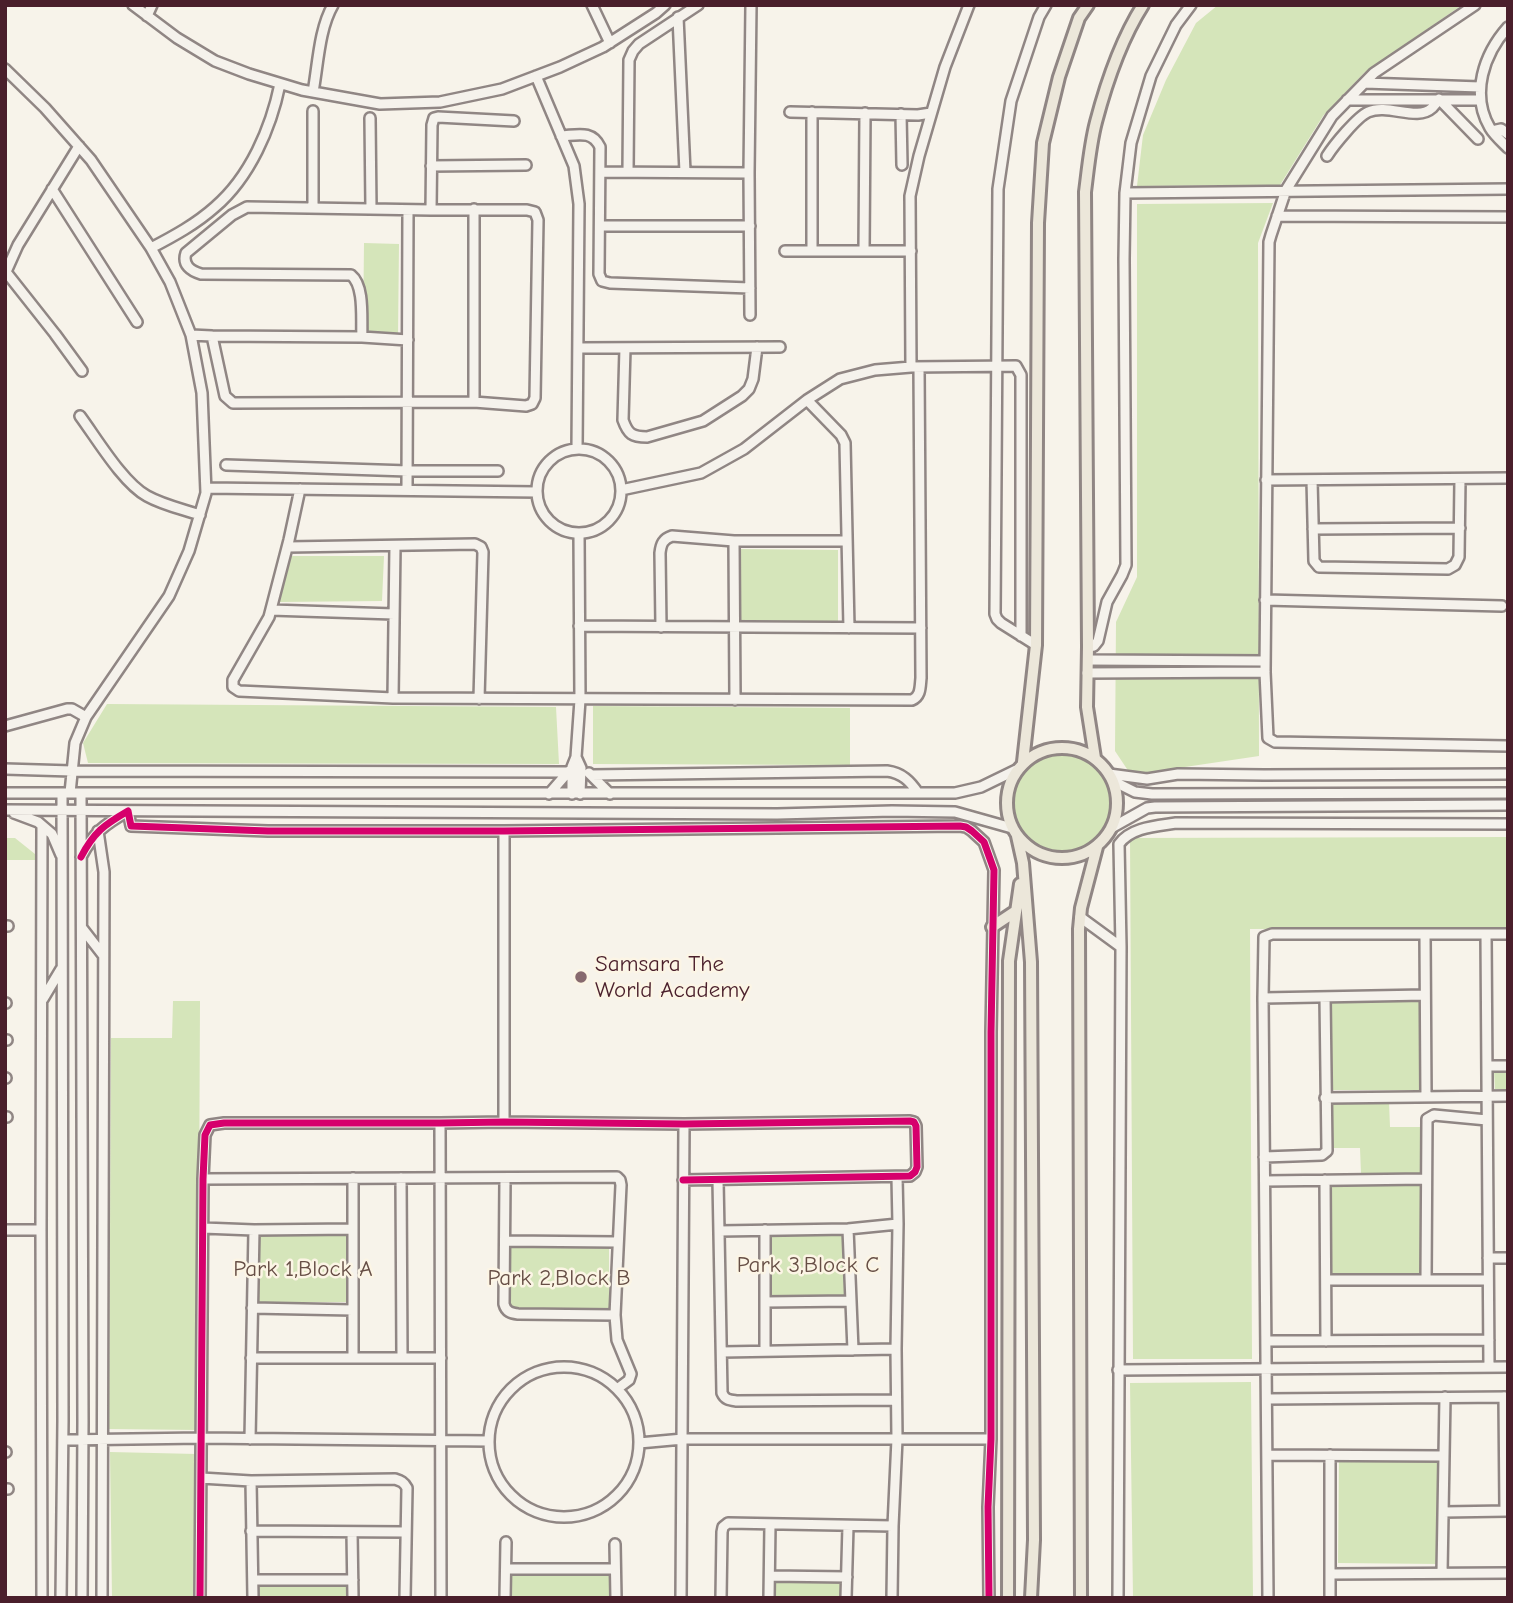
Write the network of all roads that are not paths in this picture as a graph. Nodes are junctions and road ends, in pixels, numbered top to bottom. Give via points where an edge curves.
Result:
1 (133, 5) edge
2 (152, 5) edge
3 (333, 5) edge
4 (592, 5) edge
5 (665, 5) edge
6 (698, 5) edge
7 (751, 5) edge
8 (969, 5) edge
9 (1046, 5) edge
10 (1088, 5) edge
11 (1143, 5) edge
12 (1191, 5) edge
13 (1475, 5) edge
14 (146, 16) junction
15 (678, 17) junction
16 (1508, 26) edge
17 (610, 43) junction
18 (5, 69) edge
19 (536, 76) junction
20 (1365, 82) junction
21 (280, 84) junction
22 (1479, 87) junction
23 (313, 92) junction
24 (1439, 99) junction
25 (1347, 100) junction
26 (1479, 100) junction
27 (313, 111) dead end
28 (790, 112) dead end
29 (812, 112) junction
30 (865, 113) junction
31 (931, 113) junction
32 (901, 114) junction
33 (370, 118) dead end
34 (514, 121) dead end
35 (1493, 131) junction
36 (1508, 134) edge
37 (561, 136) junction
38 (1478, 139) dead end
39 (79, 146) junction
40 (1508, 148) edge
41 (1326, 156) dead end
42 (526, 164) dead end
43 (902, 165) dead end
44 (430, 166) junction
45 (600, 172) junction
46 (628, 172) junction
47 (685, 172) junction
48 (749, 173) junction
49 (52, 189) junction
50 (1508, 189) edge
51 (1286, 190) junction
52 (1125, 193) junction
53 (313, 208) junction
54 (371, 209) junction
55 (474, 209) junction
56 (408, 210) junction
57 (431, 210) junction
58 (1277, 216) junction
59 (1508, 217) edge
60 (600, 226) junction
61 (750, 226) junction
62 (151, 248) junction
63 (785, 251) dead end
64 (812, 251) junction
65 (864, 251) junction
66 (911, 251) junction
67 (6, 273) edge
68 (750, 288) junction
69 (750, 315) dead end
70 (137, 322) dead end
71 (191, 335) junction
72 (212, 336) junction
73 (362, 337) junction
74 (408, 340) junction
75 (757, 347) junction
76 (780, 347) dead end
77 (579, 348) junction
78 (625, 348) junction
79 (996, 366) junction
80 (915, 367) junction
81 (82, 371) dead end
82 (807, 400) junction
83 (409, 402) junction
84 (474, 402) junction
85 (80, 416) dead end
86 (577, 449) junction
87 (226, 465) dead end
88 (408, 471) junction
89 (498, 471) dead end
90 (1460, 478) junction
91 (1508, 478) edge
92 (1266, 480) junction
93 (1312, 480) junction
94 (206, 488) junction
95 (300, 489) junction
96 (621, 490) junction
97 (407, 491) junction
98 (537, 492) junction
99 (200, 515) junction
100 (1313, 528) junction
101 (1460, 528) junction
102 (579, 534) junction
103 (734, 541) junction
104 (847, 541) junction
105 (288, 547) junction
106 (395, 547) junction
107 (1265, 600) junction
108 (1502, 606) dead end
109 (271, 610) junction
110 (394, 614) junction
111 (579, 626) junction
112 (661, 627) junction
113 (734, 627) junction
114 (849, 628) junction
115 (921, 628) junction
116 (1021, 636) junction
117 (1036, 645) junction
118 (1088, 647) junction
119 (1087, 660) junction
120 (1265, 661) junction
121 (1265, 672) junction
122 (1087, 673) junction
123 (393, 698) junction
124 (479, 699) junction
125 (580, 700) junction
126 (735, 700) junction
127 (86, 717) junction
128 (5, 726) edge
129 (1508, 746) edge
130 (5, 758) edge
131 (1095, 758) junction
132 (1019, 766) junction
133 (6, 769) edge
134 (574, 769) junction
135 (72, 771) junction
136 (1508, 774) edge
137 (591, 775) junction
138 (1111, 777) junction
139 (5, 793) edge
140 (71, 793) junction
141 (549, 793) junction
142 (918, 793) junction
143 (1508, 793) edge
144 (576, 794) junction
145 (610, 794) junction
146 (1508, 805) edge
147 (7, 810) edge
148 (62, 811) junction
149 (81, 811) junction
150 (128, 811) junction
151 (906, 811) junction
152 (254, 812) junction
153 (295, 813) junction
154 (1508, 824) edge
155 (42, 826) junction
156 (894, 827) junction
157 (1113, 827) junction
158 (98, 831) junction
159 (268, 831) junction
160 (286, 831) junction
161 (504, 831) junction
162 (1014, 832) junction
163 (1097, 846) junction
164 (62, 856) junction
165 (81, 857) junction
166 (1023, 863) junction
167 (1016, 911) junction
168 (1080, 917) junction
169 (992, 927) junction
170 (82, 928) junction
171 (1486, 934) junction
172 (1508, 934) edge
173 (1424, 935) junction
174 (1121, 947) junction
175 (103, 955) junction
176 (62, 968) junction
177 (1425, 995) junction
178 (1325, 997) junction
179 (1263, 998) junction
180 (42, 1000) junction
181 (1487, 1066) junction
182 (1508, 1066) edge
183 (1487, 1096) junction
184 (1508, 1096) edge
185 (1426, 1097) junction
186 (1325, 1098) junction
187 (1487, 1120) junction
188 (504, 1122) junction
189 (440, 1123) junction
190 (684, 1124) junction
191 (1264, 1157) junction
192 (897, 1177) junction
193 (353, 1178) junction
194 (401, 1178) junction
195 (440, 1178) junction
196 (203, 1179) junction
197 (505, 1179) junction
198 (1426, 1179) junction
199 (683, 1180) junction
200 (718, 1180) junction
201 (1325, 1180) junction
202 (1265, 1181) junction
203 (898, 1224) junction
204 (203, 1228) junction
205 (353, 1229) junction
206 (848, 1229) junction
207 (5, 1230) edge
208 (41, 1230) junction
209 (254, 1230) junction
210 (765, 1230) junction
211 (719, 1231) junction
212 (505, 1241) junction
213 (617, 1242) junction
214 (1488, 1258) junction
215 (1508, 1258) edge
216 (1326, 1280) junction
217 (1426, 1280) junction
218 (1488, 1280) junction
219 (850, 1301) junction
220 (765, 1302) junction
221 (252, 1308) junction
222 (353, 1310) junction
223 (615, 1315) junction
224 (1489, 1340) junction
225 (1326, 1341) junction
226 (1266, 1342) junction
227 (896, 1349) junction
228 (853, 1350) junction
229 (765, 1351) junction
230 (722, 1352) junction
231 (251, 1358) junction
232 (354, 1358) junction
233 (402, 1358) junction
234 (441, 1358) junction
235 (1489, 1367) junction
236 (1508, 1367) edge
237 (1267, 1369) junction
238 (1118, 1370) junction
239 (617, 1389) junction
240 (1445, 1397) junction
241 (1506, 1397) edge
242 (1267, 1399) junction
243 (896, 1400) junction
244 (201, 1438) junction
245 (250, 1439) junction
246 (683, 1439) junction
247 (897, 1439) junction
248 (990, 1439) junction
249 (62, 1440) junction
250 (83, 1440) junction
251 (102, 1440) junction
252 (442, 1441) junction
253 (489, 1441) junction
254 (639, 1443) junction
255 (1267, 1455) junction
256 (1330, 1455) junction
257 (1506, 1455) edge
258 (1444, 1456) junction
259 (201, 1478) junction
260 (251, 1481) junction
261 (1506, 1511) edge
262 (1443, 1512) junction
263 (769, 1524) junction
264 (848, 1526) junction
265 (892, 1526) junction
266 (251, 1531) junction
267 (352, 1532) junction
268 (406, 1532) junction
269 (506, 1542) dead end
270 (615, 1544) dead end
271 (506, 1569) junction
272 (615, 1569) junction
273 (1442, 1573) junction
274 (1508, 1573) edge
275 (1330, 1574) junction
276 (770, 1576) junction
277 (847, 1577) junction
278 (253, 1580) junction
279 (353, 1580) junction
280 (42, 1598) edge
281 (61, 1598) edge
282 (82, 1598) edge
283 (102, 1598) edge
284 (200, 1598) edge
285 (253, 1598) edge
286 (353, 1598) edge
287 (405, 1598) edge
288 (441, 1598) edge
289 (505, 1598) edge
290 (616, 1598) edge
291 (681, 1598) edge
292 (721, 1598) edge
293 (769, 1598) edge
294 (846, 1598) edge
295 (892, 1598) edge
296 (989, 1598) edge
297 (1008, 1598) edge
298 (1031, 1598) edge
299 (1081, 1598) edge
300 (1118, 1598) edge
301 (1268, 1598) edge
302 (1330, 1598) edge

1 - 14 street
2 - 14 street
3 - 23 street via 324,27
4 - 17 street
5 - 17 street
6 - 15 street
7 - 48 street
8 - 31 street
9 - 79 street via 1011,101 998,189
10 - 117 main road via 1059,77 1044,143 1038,223
11 - 118 main road via 1115,64 1096,123 1085,192
12 - 52 street via 1175,25 1151,76 1131,143
13 - 20 street
14 - 21 street via 215,61
15 - 46 street via 639,44 629,60
15 - 47 street
16 - 22 street via 1488,58
17 - 19 street
18 - 39 street
19 - 23 street via 502,89 440,102 380,104
19 - 37 street
20 - 22 street
20 - 25 street
21 - 23 street
21 - 62 street via 268,126 234,187 182,232
22 - 26 street
24 - 25 street
24 - 26 street
24 - 38 street
24 - 41 street via 1422,113 1382,108 1366,113
25 - 51 street
26 - 35 street
27 - 53 street
28 - 29 street
29 - 30 street
29 - 64 street
30 - 32 street
30 - 65 street
31 - 32 street
31 - 66 street via 910,196
32 - 43 street
33 - 54 street
34 - 44 street via 434,118
35 - 36 street via 1501,129
35 - 40 street
37 - 45 street via 597,139
37 - 77 street via 574,166 579,204
39 - 49 street
39 - 62 street
42 - 44 street
44 - 57 street
45 - 46 street
45 - 60 street
46 - 47 street
47 - 48 street
48 - 61 street
49 - 67 street
49 - 70 street
50 - 51 street
51 - 52 street
51 - 58 street
52 - 118 street via 1126,565 1107,602 1098,641
53 - 54 street
53 - 73 street via 240,210 186,253 187,266 201,274 351,275 360,288
54 - 56 street
55 - 57 street
55 - 84 street
55 - 84 street via 527,210 535,212 538,220 535,398 526,406
56 - 57 street
56 - 74 street
58 - 59 street
58 - 92 street via 1269,242
60 - 61 street
60 - 68 street via 602,281
61 - 68 street
62 - 71 street
63 - 64 street
64 - 65 street
65 - 66 street
66 - 80 street
67 - 81 street
68 - 69 street
71 - 72 street
71 - 94 street via 202,393
72 - 73 street
72 - 83 street via 225,396 233,403
73 - 74 street
74 - 83 street
75 - 76 street
75 - 78 street
75 - 78 street via 753,379 742,396 703,421 647,437 627,431 623,420
77 - 78 street
77 - 86 street
79 - 80 street
79 - 116 street via 995,614
79 - 116 street via 1016,366 1021,375
80 - 82 street via 840,379
80 - 115 street
82 - 96 street via 744,449 701,473
82 - 104 street via 844,439
83 - 84 street
83 - 88 street
85 - 99 street via 136,488 153,499
86 - 96 street via 603,456 619,477
86 - 98 street via 553,458 544,467
87 - 88 street
88 - 89 street
88 - 97 street
90 - 91 street
90 - 93 street
90 - 101 street
92 - 93 street
92 - 107 street
93 - 100 street
94 - 95 street
94 - 99 street
95 - 97 street
95 - 105 street
96 - 102 street via 614,516 592,532
97 - 98 street
98 - 102 street via 545,517 554,526
99 - 127 street via 169,596
100 - 101 street
100 - 101 street via 1314,561 1319,567 1427,569 1455,565
102 - 111 street
103 - 104 street
103 - 112 street via 672,536 663,542
103 - 113 street
104 - 114 street
105 - 106 street
105 - 109 street
106 - 110 street
106 - 124 street via 481,547
107 - 108 street
107 - 120 street
109 - 110 street
109 - 123 street via 233,687 249,693
110 - 123 street
111 - 112 street
111 - 125 street
112 - 113 street
113 - 114 street
113 - 126 street
114 - 115 street
115 - 126 street via 920,688 912,700
116 - 117 street
117 - 132 main road
118 - 119 main road
119 - 120 street
119 - 122 main road
120 - 121 street
121 - 122 street
121 - 129 street via 1267,736 1272,742
122 - 131 main road
123 - 124 street
124 - 125 street
125 - 126 street
125 - 134 street
127 - 128 street via 67,709
127 - 135 street via 75,743
130 - 133 street
131 - 132 main road via 1069,747 1048,749
131 - 138 main road
132 - 142 street via 981,787 955,793
132 - 162 main road via 1006,797
133 - 135 street
134 - 135 street
134 - 137 street
134 - 141 street
134 - 144 street
135 - 140 street
136 - 138 street
137 - 142 street via 887,771 901,775
137 - 145 street
138 - 143 street via 1135,792 1152,794
138 - 157 main road via 1118,800
139 - 140 street
140 - 141 street
140 - 148 street
140 - 149 street
141 - 144 street
142 - 145 street
144 - 145 street
146 - 157 street via 1155,807
147 - 148 street
147 - 155 street
148 - 149 street
148 - 164 street
149 - 150 street
149 - 165 street
150 - 152 street
150 - 158 street
150 - 159 street via 131,826
151 - 153 street
151 - 156 street
151 - 162 street via 955,812
152 - 153 street
152 - 159 street
153 - 160 street
154 - 174 street via 1176,823 1150,827 1127,835 1119,844
155 - 164 street via 52,834
155 - 180 street
156 - 161 street
156 - 169 street via 966,827 978,834 993,866
157 - 163 main road
158 - 165 street
158 - 175 street via 104,872
159 - 160 street
160 - 161 street
161 - 188 street
162 - 163 main road via 1031,849 1055,858 1070,858
162 - 166 main road
163 - 168 main road
164 - 176 street
165 - 170 street
166 - 167 main road
166 - 298 main road via 1031,961
167 - 169 main road
167 - 297 main road via 1009,961
168 - 174 street
168 - 299 main road
169 - 248 street
170 - 175 street
170 - 250 street
171 - 172 street
171 - 173 street
171 - 181 street
173 - 177 street
173 - 179 street via 1268,935 1263,941
174 - 238 street
175 - 251 street
176 - 180 street
176 - 249 street
177 - 178 street
177 - 185 street
178 - 179 street
178 - 186 street
179 - 191 street
180 - 208 street
181 - 182 street
181 - 183 street
183 - 184 street
183 - 185 street
183 - 187 street
185 - 186 street
186 - 191 street via 1325,1153
187 - 198 street via 1434,1115 1427,1119
187 - 214 street
188 - 189 street
188 - 190 street
189 - 195 street
189 - 196 street via 210,1125 205,1135
190 - 192 street via 914,1122 917,1167 910,1176
190 - 199 street
191 - 202 street
192 - 200 street
192 - 203 street
193 - 194 street
193 - 196 street
193 - 205 street
194 - 195 street
194 - 233 street
195 - 197 street
195 - 234 street
196 - 204 street
197 - 212 street
197 - 213 street via 617,1177 621,1185
198 - 201 street
198 - 217 street
199 - 200 street
199 - 246 street
200 - 211 street
201 - 202 street
201 - 216 street
202 - 226 street
203 - 206 street
203 - 227 street
204 - 209 street
204 - 244 street
205 - 209 street
205 - 222 street
206 - 210 street
206 - 219 street
207 - 208 street
208 - 280 street
209 - 221 street
210 - 211 street
210 - 220 street
211 - 230 street
212 - 213 street
212 - 223 street via 504,1304 508,1311
213 - 223 street
214 - 215 street
214 - 218 street
216 - 217 street
216 - 225 street
217 - 218 street
218 - 224 street
219 - 220 street
219 - 228 street
220 - 229 street
221 - 222 street
221 - 231 street
222 - 232 street
223 - 239 street via 617,1340 631,1374
224 - 225 street
224 - 235 street
225 - 226 street
226 - 237 street
227 - 228 street
227 - 243 street
228 - 229 street
229 - 230 street
230 - 243 street via 726,1399
231 - 232 street
231 - 245 street
232 - 233 street
233 - 234 street
234 - 252 street
235 - 236 street
235 - 237 street
237 - 238 street
237 - 242 street
238 - 300 street
239 - 253 street via 579,1368 536,1372 516,1383 502,1399 492,1419
239 - 254 street via 634,1414
240 - 241 street
240 - 242 street
240 - 258 street
241 - 257 street
242 - 255 street
243 - 247 street
244 - 245 street
244 - 251 street
244 - 259 street
245 - 252 street
246 - 247 street
246 - 254 street
246 - 291 street
247 - 248 street
247 - 265 street
248 - 296 street
249 - 250 street
249 - 281 street
250 - 251 street
250 - 282 street
251 - 283 street
252 - 253 street
252 - 288 street
253 - 254 street via 492,1464 502,1485 519,1502 540,1513 563,1517 586,1514 624,1487 635,1466
255 - 256 street
255 - 301 street
256 - 258 street
256 - 275 street
257 - 261 street
258 - 262 street
259 - 260 street
259 - 284 street
260 - 266 street
260 - 268 street via 395,1479 407,1488
261 - 262 street
262 - 273 street
263 - 264 street
263 - 276 street
263 - 292 street via 734,1522 723,1527
264 - 265 street
264 - 277 street
265 - 295 street
266 - 267 street
266 - 278 street
267 - 268 street
267 - 279 street
268 - 287 street
269 - 271 street
270 - 272 street
271 - 272 street
271 - 289 street
272 - 290 street
273 - 274 street
273 - 275 street
275 - 302 street
276 - 277 street
276 - 293 street
277 - 294 street
278 - 279 street
278 - 285 street
279 - 286 street

